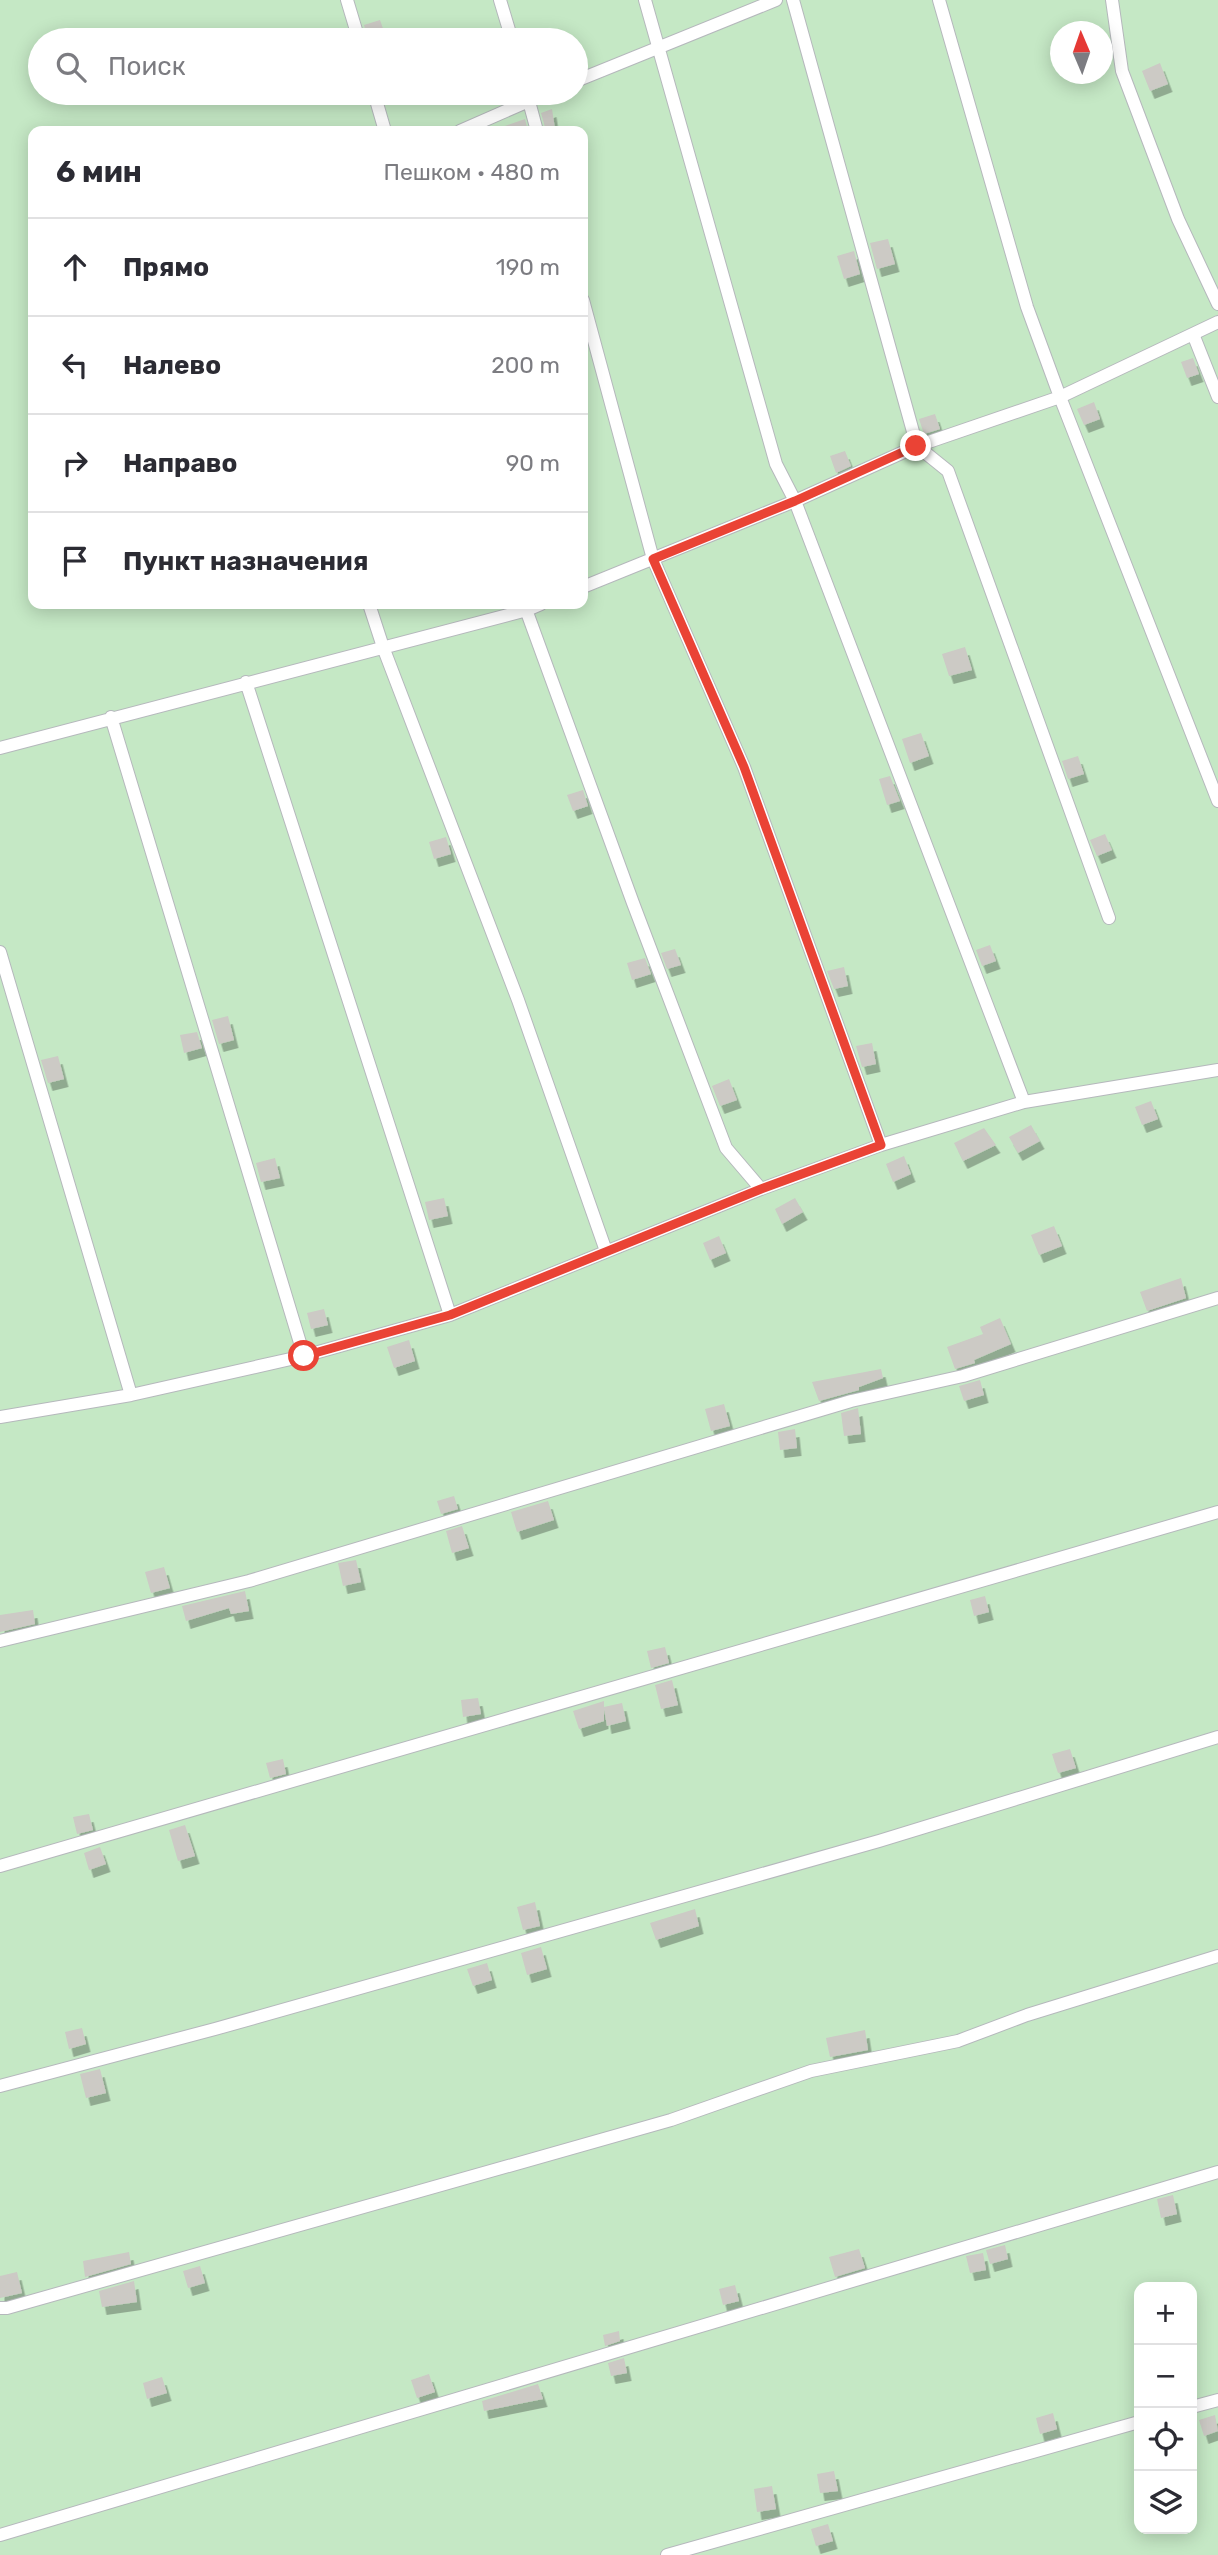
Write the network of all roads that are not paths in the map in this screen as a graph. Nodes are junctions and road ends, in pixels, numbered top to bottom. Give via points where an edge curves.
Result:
1 (347, 0) edge
2 (500, 0) edge
3 (645, 0) edge
4 (776, 0) edge
5 (793, 0) edge
6 (939, 0) edge
7 (1112, 0) edge
8 (355, 28) edge
9 (508, 28) edge
10 (659, 48) junction
11 (588, 76) edge
12 (377, 105) edge
13 (512, 105) edge
14 (530, 105) edge
15 (384, 126) edge
16 (470, 126) edge
17 (536, 126) edge
18 (1218, 304) edge
19 (588, 318) edge
20 (1218, 322) edge
21 (1193, 334) junction
22 (1060, 397) junction
23 (1218, 397) edge
24 (916, 446) junction
25 (795, 501) junction
26 (653, 559) junction
27 (588, 585) edge
28 (371, 609) edge
29 (519, 609) edge
30 (527, 609) edge
31 (383, 647) junction
32 (246, 681) junction
33 (111, 718) junction
34 (0, 748) edge
35 (1218, 801) edge
36 (1109, 918) dead end
37 (0, 952) edge
38 (1218, 1070) edge
39 (1024, 1102) junction
40 (881, 1145) junction
41 (761, 1189) junction
42 (606, 1251) junction
43 (1218, 1298) edge
44 (450, 1315) junction
45 (304, 1356) junction
46 (131, 1395) junction
47 (0, 1417) edge
48 (1218, 1512) edge
49 (0, 1641) edge
50 (1218, 1737) edge
51 (0, 1866) edge
52 (1218, 1956) edge
53 (0, 2086) edge
54 (1218, 2172) edge
55 (0, 2308) edge
56 (1218, 2400) edge
57 (1197, 2406) edge
58 (1134, 2423) edge
59 (0, 2535) edge
60 (667, 2555) edge

1 - 8 lane
2 - 9 lane
3 - 10 lane
4 - 10 lane
5 - 24 lane
6 - 22 lane via 1027,307
7 - 18 lane via 1122,71 1178,219
10 - 11 lane
10 - 25 lane via 776,464
12 - 15 lane
13 - 16 lane
14 - 17 lane
19 - 26 lane
20 - 21 lane
21 - 22 lane
21 - 23 lane
22 - 24 lane
22 - 35 lane
24 - 25 lane
24 - 36 lane via 948,471
25 - 26 lane
25 - 39 lane
26 - 27 lane
26 - 40 lane via 744,767
28 - 31 lane
29 - 31 lane
30 - 41 lane via 726,1148
31 - 32 lane
31 - 42 lane via 518,1000
32 - 33 lane
32 - 44 lane
33 - 34 lane
33 - 45 lane
37 - 46 lane
38 - 39 lane
39 - 40 lane
40 - 41 lane
41 - 42 lane
42 - 44 lane
43 - 49 lane via 963,1376 851,1401 249,1581
44 - 45 lane
45 - 46 lane
46 - 47 lane
48 - 51 lane
50 - 53 lane via 879,1841
52 - 55 lane via 958,2041 811,2071 671,2120
54 - 59 lane
56 - 57 lane
58 - 60 lane

